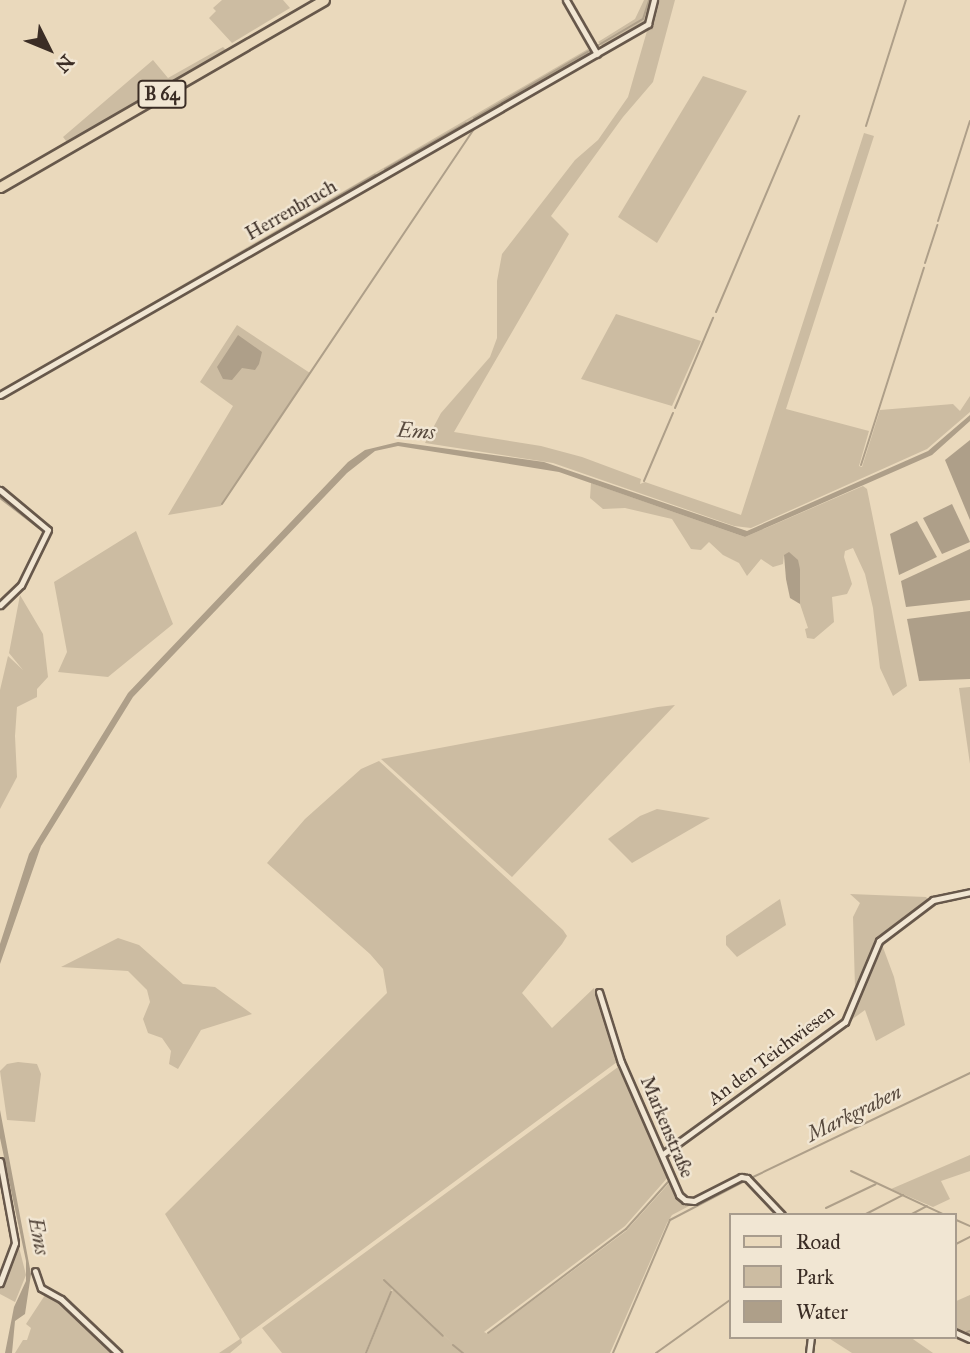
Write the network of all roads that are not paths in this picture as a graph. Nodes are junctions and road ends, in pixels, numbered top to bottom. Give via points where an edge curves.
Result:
1 (324, 0) edge
2 (566, 0) edge
3 (654, 0) edge
4 (597, 54) junction
5 (0, 187) edge
6 (0, 395) edge
7 (0, 490) edge
8 (0, 605) edge
9 (970, 892) edge
10 (598, 992) dead end
11 (663, 1154) junction
12 (0, 1161) edge
13 (780, 1213) edge
14 (35, 1271) dead end
15 (0, 1283) edge
16 (118, 1353) edge

1 - 5 main road, B 64
2 - 4 street
3 - 4 street, Herrenbruch via 648,24
4 - 6 street, Herrenbruch
7 - 8 street via 48,530 21,585
9 - 11 street, An den Teichwiesen via 933,900 879,941 845,1022
10 - 11 street, Markenstraße via 621,1062
11 - 13 street, Markenstraße via 685,1200 709,1195 741,1177
12 - 15 street via 15,1243
14 - 16 street via 41,1288 61,1299

